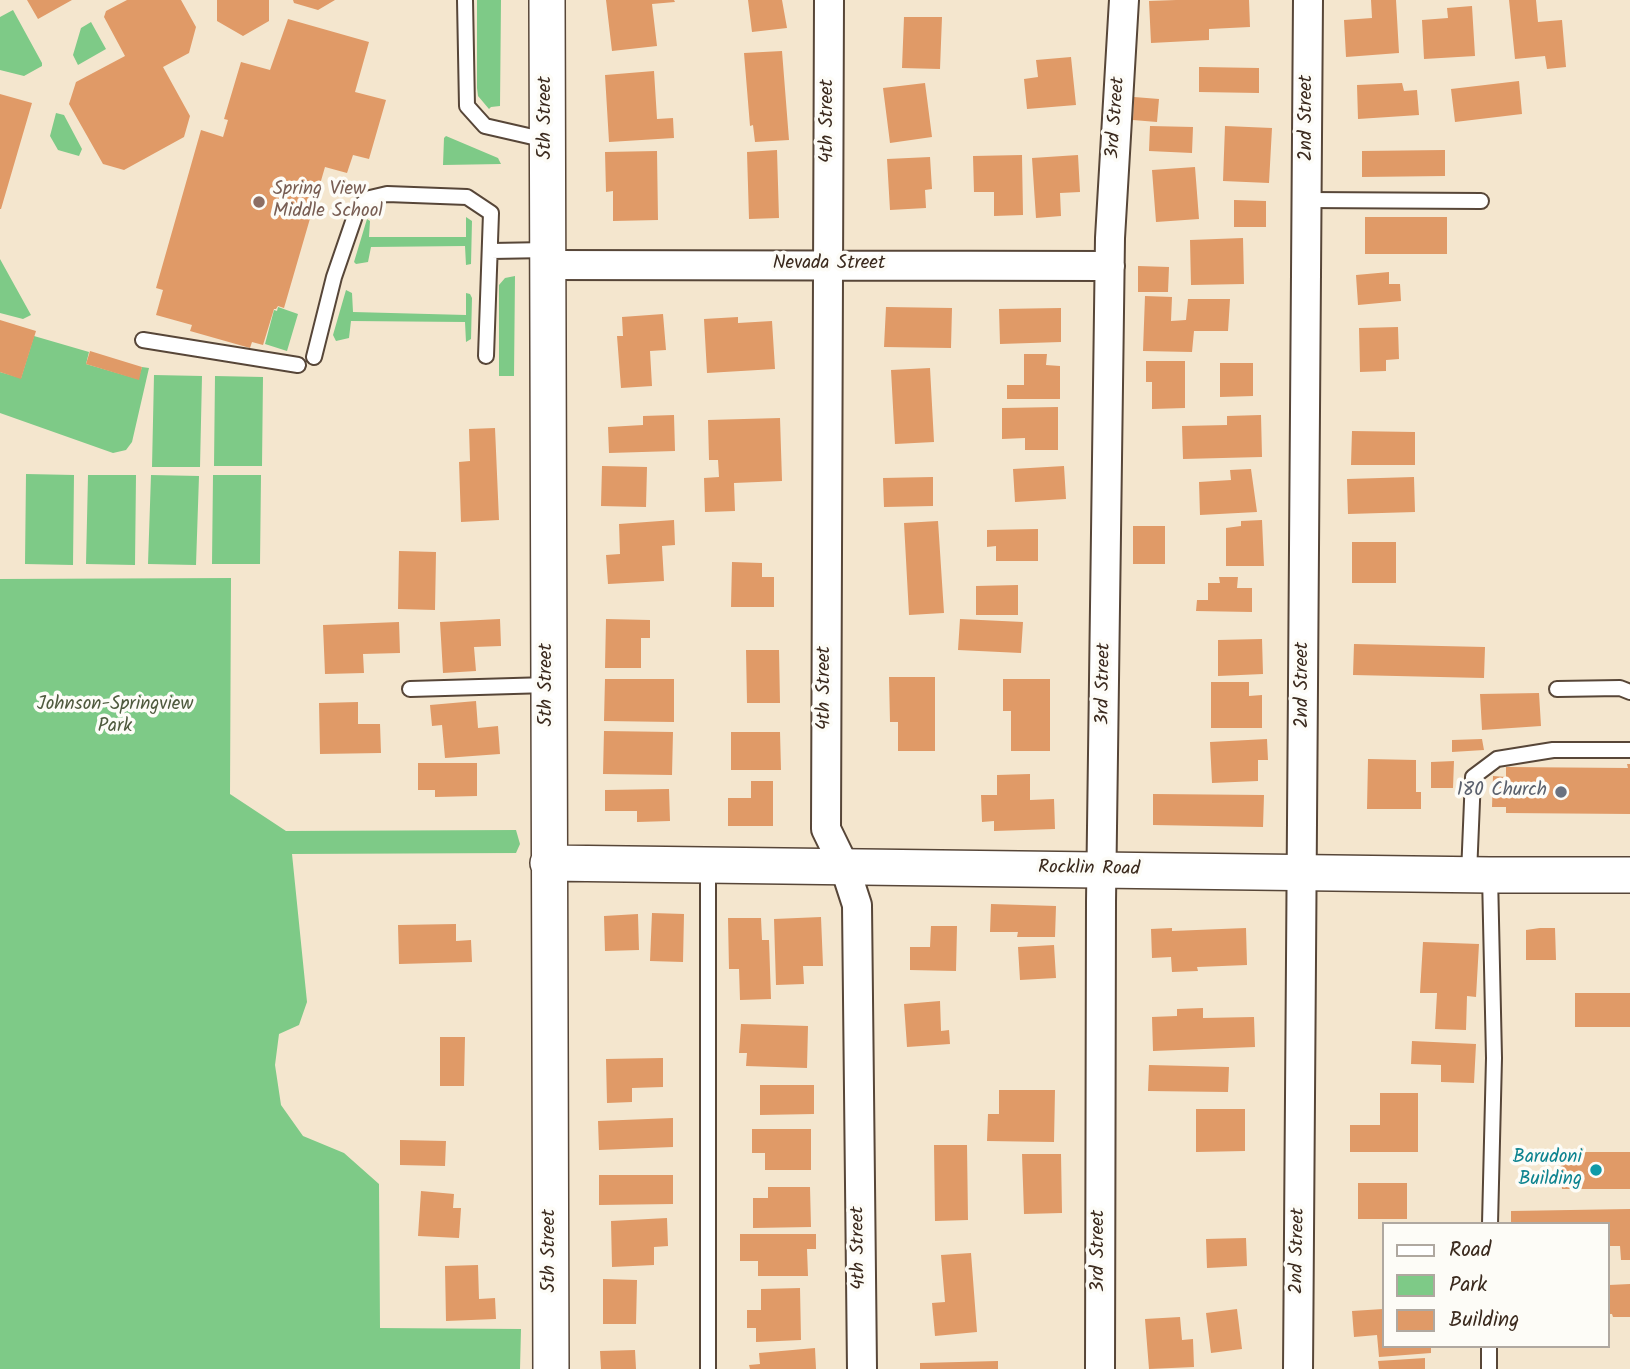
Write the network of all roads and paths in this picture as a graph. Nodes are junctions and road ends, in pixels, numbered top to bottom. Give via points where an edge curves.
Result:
1 (465, 0) edge
2 (547, 0) edge
3 (829, 0) edge
4 (1124, 0) edge
5 (1308, 0) edge
6 (547, 141) junction
7 (1307, 200) junction
8 (1481, 201) dead end
9 (491, 251) junction
10 (548, 257) junction
11 (828, 265) junction
12 (1110, 265) junction
13 (143, 340) dead end
14 (486, 356) dead end
15 (314, 357) dead end
16 (298, 365) dead end
17 (548, 685) junction
18 (410, 689) dead end
19 (1557, 689) dead end
20 (1630, 692) edge
21 (1630, 750) edge
22 (548, 863) junction
23 (708, 866) junction
24 (845, 868) junction
25 (1102, 870) junction
26 (1304, 873) junction
27 (1480, 875) junction
28 (1630, 875) edge
29 (1490, 1222) edge
30 (1489, 1348) edge
31 (551, 1369) edge
32 (708, 1369) edge
33 (862, 1369) edge
34 (1100, 1369) edge
35 (1298, 1369) edge
36 (1489, 1369) edge

1 - 6 lane via 467,106 485,126
2 - 6 street, 5th Street
3 - 11 street, 4th Street
4 - 12 street, 3rd Street
5 - 7 street, 2nd Street
6 - 10 street, 5th Street
7 - 8 lane
7 - 26 street, 2nd Street
9 - 10 lane
9 - 14 lane
9 - 15 lane via 491,213 467,197 387,194 370,198 356,213
10 - 11 street, Nevada Street
10 - 17 street, 5th Street
11 - 12 street, Nevada Street
11 - 24 street, 4th Street via 826,829
12 - 25 street, 3rd Street
13 - 16 lane
17 - 18 lane
17 - 22 street, 5th Street
19 - 20 lane via 1620,688
21 - 27 lane via 1553,750 1497,759 1473,777
22 - 23 street, Rocklin Road
22 - 31 street, 5th Street
23 - 24 street, Rocklin Road
23 - 32 lane
24 - 25 street, Rocklin Road
24 - 33 street, 4th Street via 857,905
25 - 26 street, Rocklin Road
25 - 34 street, 3rd Street
26 - 27 street, Rocklin Road
26 - 35 street, 2nd Street
27 - 28 street, Rocklin Road
27 - 29 lane via 1494,1058
30 - 36 lane

